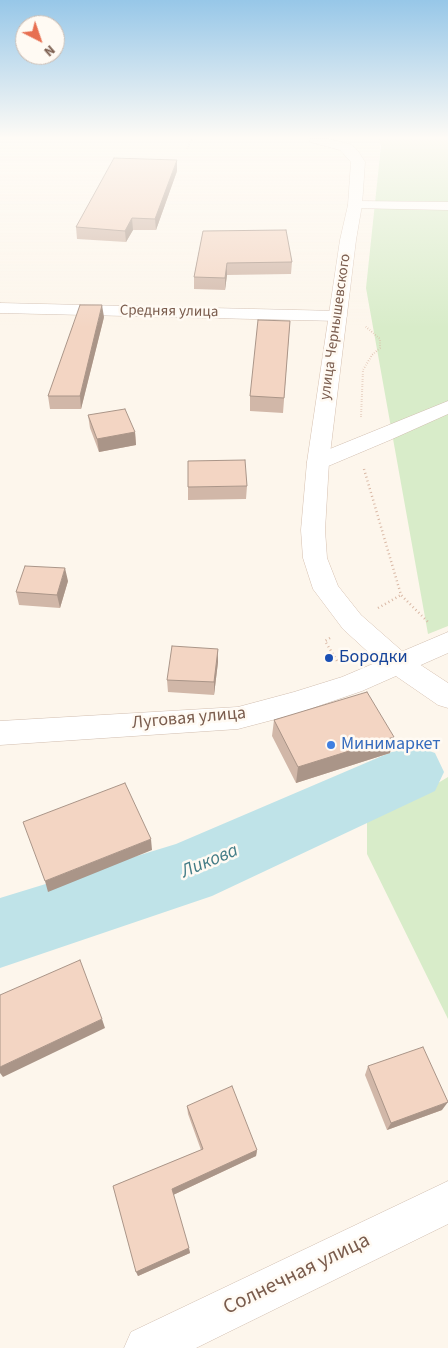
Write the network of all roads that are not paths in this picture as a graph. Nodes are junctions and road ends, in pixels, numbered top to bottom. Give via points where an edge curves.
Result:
1 (355, 202) edge
2 (355, 205) junction
3 (448, 206) edge
4 (0, 308) edge
5 (338, 316) junction
6 (448, 407) edge
7 (318, 462) junction
8 (441, 635) edge
9 (400, 665) junction
10 (448, 697) edge
11 (0, 733) edge
12 (448, 1202) edge
13 (147, 1348) edge

1 - 2 street, улица Чернышевского
2 - 3 street
2 - 5 street, улица Чернышевского
4 - 5 street, Средняя улица
5 - 7 street, улица Чернышевского
6 - 7 street
7 - 9 street, улица Чернышевского via 313,530 315,558 326,589 352,622
8 - 9 street, Луговая улица
9 - 10 street, улица Чернышевского
9 - 11 street, Луговая улица via 295,703 238,718
12 - 13 street, Солнечная улица

